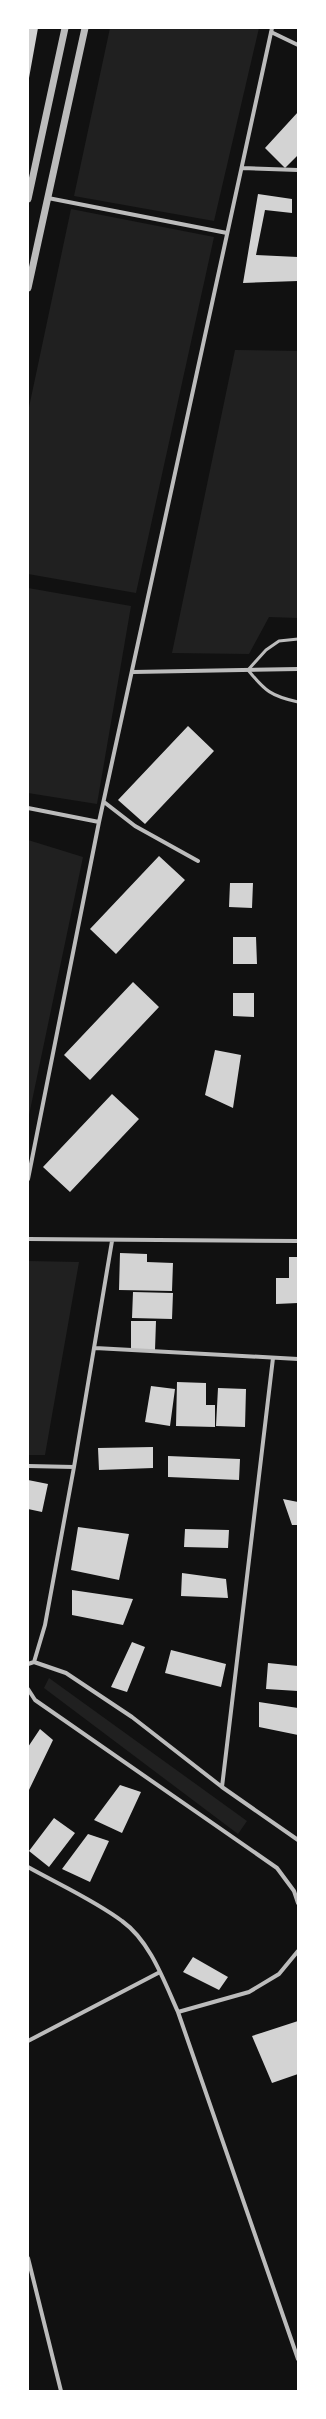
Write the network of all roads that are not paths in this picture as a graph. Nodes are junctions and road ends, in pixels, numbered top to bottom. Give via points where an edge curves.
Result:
1 (65, 28) edge
2 (85, 28) edge
3 (272, 30) edge
4 (298, 45) edge
5 (242, 168) junction
6 (298, 170) edge
7 (48, 198) junction
8 (28, 199) edge
9 (227, 233) junction
10 (28, 288) edge
11 (298, 639) edge
12 (298, 669) edge
13 (248, 670) junction
14 (134, 672) junction
15 (298, 702) edge
16 (104, 802) junction
17 (28, 808) edge
18 (99, 822) junction
19 (198, 861) dead end
20 (28, 1179) edge
21 (28, 1239) edge
22 (112, 1241) junction
23 (298, 1241) edge
24 (95, 1348) junction
25 (273, 1358) junction
26 (298, 1359) edge
27 (28, 1466) edge
28 (74, 1467) junction
29 (34, 1662) junction
30 (28, 1664) edge
31 (28, 1690) edge
32 (222, 1787) junction
33 (298, 1840) edge
34 (28, 1867) edge
35 (298, 1903) edge
36 (298, 1951) edge
37 (160, 1972) junction
38 (178, 2012) junction
39 (28, 2041) edge
40 (28, 2258) edge
41 (298, 2359) edge
42 (61, 2391) edge

1 - 8 street
2 - 7 street
3 - 4 street
3 - 5 street
5 - 6 street
5 - 9 street
7 - 9 street
7 - 10 street
9 - 14 street
11 - 13 lane via 279,641 266,650
12 - 13 street
13 - 14 street
13 - 15 lane via 264,690
14 - 16 street
16 - 18 street
16 - 19 street via 135,826
17 - 18 street
18 - 20 street
21 - 22 street
22 - 23 street
22 - 24 street
24 - 25 street
24 - 28 street
25 - 26 street
25 - 32 street
27 - 28 street
28 - 29 street via 45,1625
29 - 30 street
29 - 32 street via 66,1673 132,1717
31 - 35 street via 35,1700 277,1868 294,1891
32 - 33 street
34 - 37 street via 123,1921 141,1941
36 - 38 street via 279,1974 249,1992
37 - 38 street
37 - 39 street
38 - 41 street
40 - 42 street

